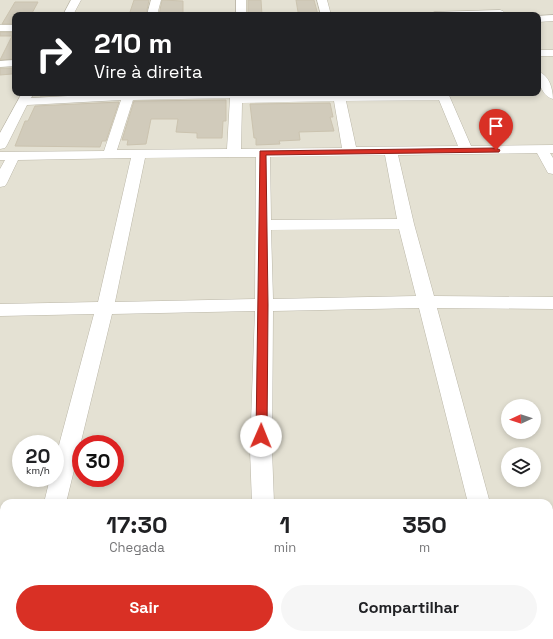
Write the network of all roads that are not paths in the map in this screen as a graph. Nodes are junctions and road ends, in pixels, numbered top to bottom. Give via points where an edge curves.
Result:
1 (76, 0) edge
2 (156, 0) edge
3 (242, 0) edge
4 (322, 0) edge
5 (493, 4) dead end
6 (70, 12) edge
7 (153, 12) edge
8 (242, 12) edge
9 (325, 12) edge
10 (499, 12) edge
11 (541, 18) edge
12 (553, 18) edge
13 (0, 28) edge
14 (12, 28) edge
15 (541, 53) edge
16 (553, 53) edge
17 (12, 63) edge
18 (0, 64) edge
19 (541, 80) edge
20 (549, 93) edge
21 (94, 96) edge
22 (128, 96) edge
23 (235, 96) edge
24 (338, 96) edge
25 (442, 96) edge
26 (25, 98) edge
27 (0, 145) edge
28 (547, 149) edge
29 (466, 151) junction
30 (350, 152) junction
31 (391, 152) junction
32 (263, 153) junction
33 (234, 154) junction
34 (109, 155) junction
35 (139, 155) junction
36 (6, 157) edge
37 (553, 170) edge
38 (0, 183) edge
39 (406, 224) junction
40 (262, 225) junction
41 (427, 302) junction
42 (553, 303) edge
43 (264, 305) junction
44 (105, 308) junction
45 (0, 310) edge
46 (56, 499) edge
47 (263, 499) edge
48 (478, 499) edge

1 - 6 street
2 - 7 street
3 - 8 street
4 - 9 street
5 - 10 street
11 - 12 street
13 - 14 street
15 - 16 street
17 - 18 street
19 - 20 street
21 - 26 street
22 - 34 street
23 - 33 street
24 - 30 street
25 - 29 street
26 - 27 street
28 - 29 street
28 - 37 street
29 - 31 street
30 - 31 street
30 - 32 street
31 - 39 street
32 - 33 street
32 - 40 street
33 - 35 street
34 - 35 street
34 - 36 street
35 - 44 street
36 - 38 street
39 - 40 street
39 - 41 street
40 - 43 street
41 - 42 street
41 - 43 street
41 - 48 street
43 - 44 street
43 - 47 street via 261,450
44 - 45 street
44 - 46 street

